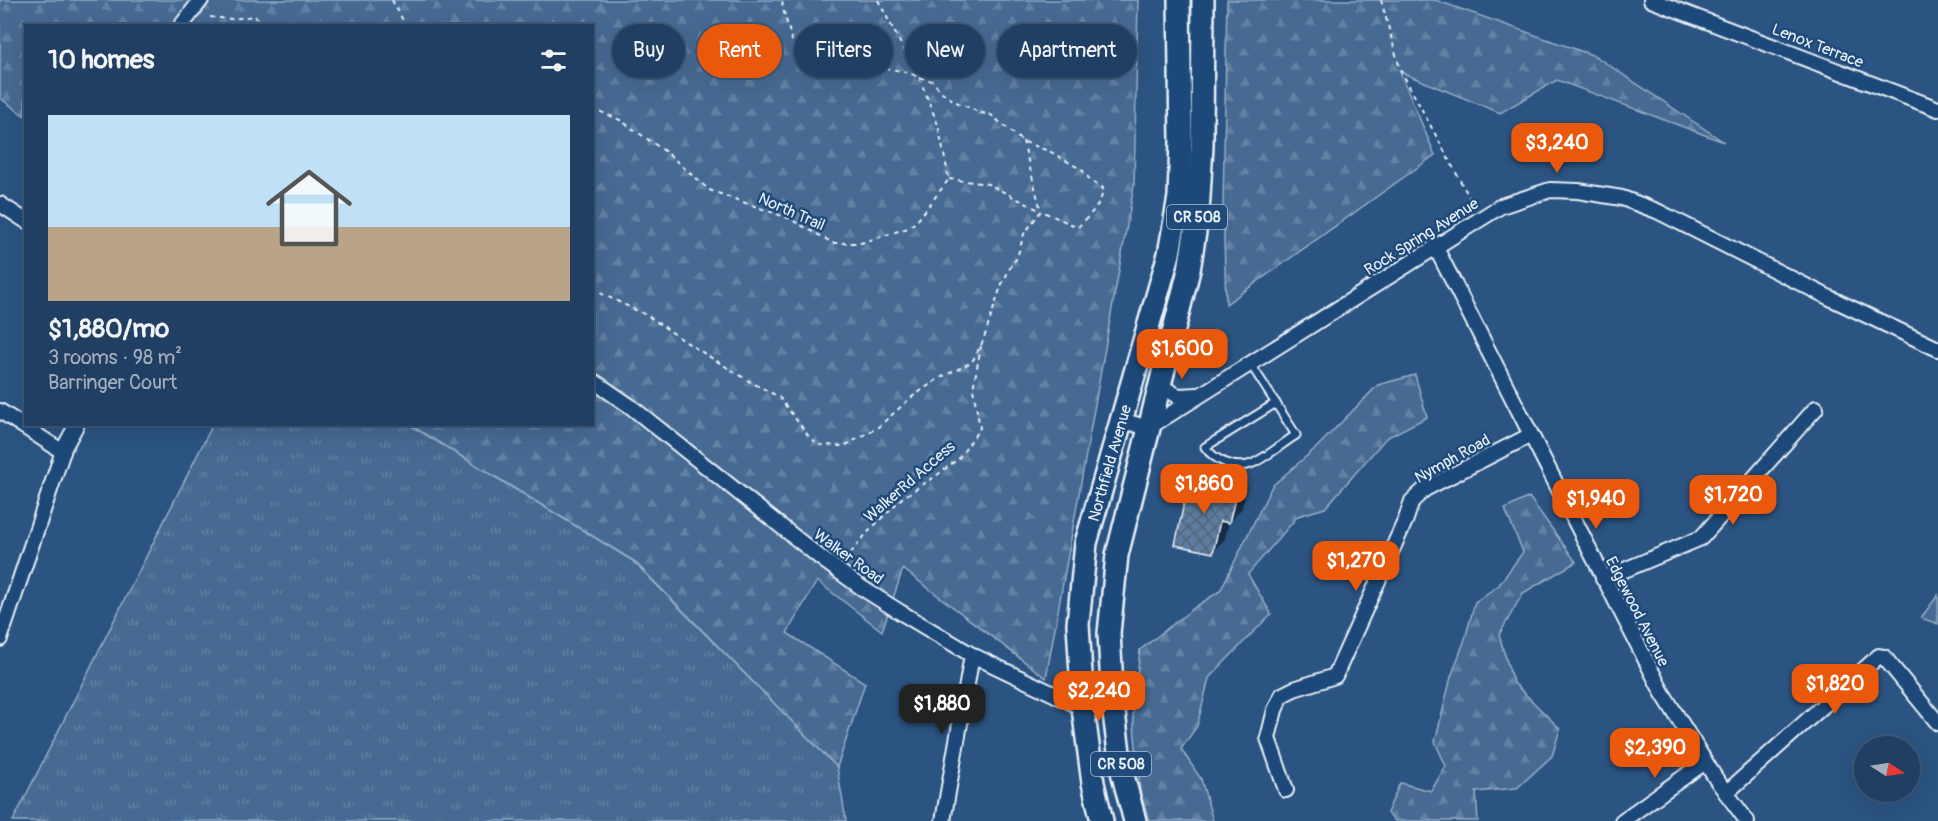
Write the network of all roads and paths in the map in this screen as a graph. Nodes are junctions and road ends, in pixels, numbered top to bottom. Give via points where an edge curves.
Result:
1 (201, 0) edge
2 (392, 0) edge
3 (782, 0) edge
4 (878, 0) edge
5 (1179, 0) edge
6 (1203, 0) edge
7 (1381, 0) edge
8 (1651, 0) edge
9 (210, 17) dead end
10 (183, 24) edge
11 (267, 24) edge
12 (405, 24) edge
13 (905, 51) edge
14 (905, 72) edge
15 (919, 78) edge
16 (922, 78) edge
17 (594, 109) edge
18 (1938, 109) edge
19 (1023, 141) junction
20 (949, 179) junction
21 (0, 204) edge
22 (1041, 211) junction
23 (1481, 218) junction
24 (24, 220) edge
25 (1435, 246) junction
26 (594, 290) edge
27 (983, 341) junction
28 (1938, 349) edge
29 (1250, 363) junction
30 (594, 381) edge
31 (1159, 385) junction
32 (1200, 395) junction
33 (1276, 403) junction
34 (1816, 408) dead end
35 (0, 411) edge
36 (1121, 420) junction
37 (76, 426) edge
38 (1148, 428) junction
39 (1531, 435) junction
40 (63, 452) junction
41 (842, 564) dead end
42 (1603, 579) junction
43 (0, 639) edge
44 (972, 655) junction
45 (1113, 705) junction
46 (1083, 708) junction
47 (1938, 723) edge
48 (1705, 762) junction
49 (1286, 790) dead end
50 (1726, 793) junction
51 (943, 821) edge
52 (1102, 821) edge
53 (1135, 821) edge
54 (1622, 821) edge
55 (1747, 821) edge

1 - 10 street
2 - 12 path
3 - 14 path via 793,44 817,65 865,64
4 - 13 path
5 - 36 main road, Northfield Avenue / CR 508 via 1179,197 1169,254
6 - 31 main road, Northfield Avenue / CR 508 via 1198,213 1189,270
7 - 23 path via 1400,69
8 - 18 street, Lenox Terrace
9 - 11 path via 254,16
15 - 20 path via 938,125
16 - 19 path via 932,81 954,101 990,114
17 - 20 path, North Trail via 620,120 666,152 710,190 788,218 832,243 861,243 908,228
19 - 22 path
19 - 22 path via 1082,170 1103,188 1089,217 1078,227
20 - 22 path via 988,184
21 - 24 street
22 - 27 path via 1024,234
23 - 25 street, Rock Spring Avenue
23 - 28 street, Rock Spring Avenue via 1526,196 1551,190 1622,198 1657,211
25 - 29 street, Rock Spring Avenue
25 - 39 street, Edgewood Avenue
26 - 27 path via 648,316 779,397 810,438 820,445 844,446 877,428 912,397 972,362
27 - 41 path, WalkerRd Access via 973,389 980,428 959,458 902,498
29 - 32 street, Rock Spring Avenue
29 - 33 lane
30 - 44 street, Walker Road via 846,577
31 - 32 street via 1178,396
31 - 38 main road, Northfield Avenue / CR 508
32 - 38 street, Rock Spring Avenue
33 - 33 lane via 1296,435 1250,465 1230,465 1205,447
34 - 42 street via 1701,538
35 - 40 street
36 - 38 street
36 - 46 main road, Northfield Avenue / CR 508 via 1086,543 1078,624
37 - 40 street
38 - 45 main road, Northfield Avenue / CR 508 via 1117,555 1109,633
39 - 42 street, Edgewood Avenue
39 - 49 street, Nymph Road via 1425,489 1412,501 1335,676 1282,695 1275,710 1268,738
40 - 43 street
42 - 48 street, Edgewood Avenue via 1662,693
44 - 46 street, Walker Road
44 - 51 street
45 - 46 street
45 - 53 main road, Northfield Avenue / CR 508 via 1121,768
46 - 52 main road, Northfield Avenue / CR 508
47 - 50 street via 1884,657 1879,656
48 - 50 street, Edgewood Avenue
48 - 54 street
50 - 55 street, Edgewood Avenue

